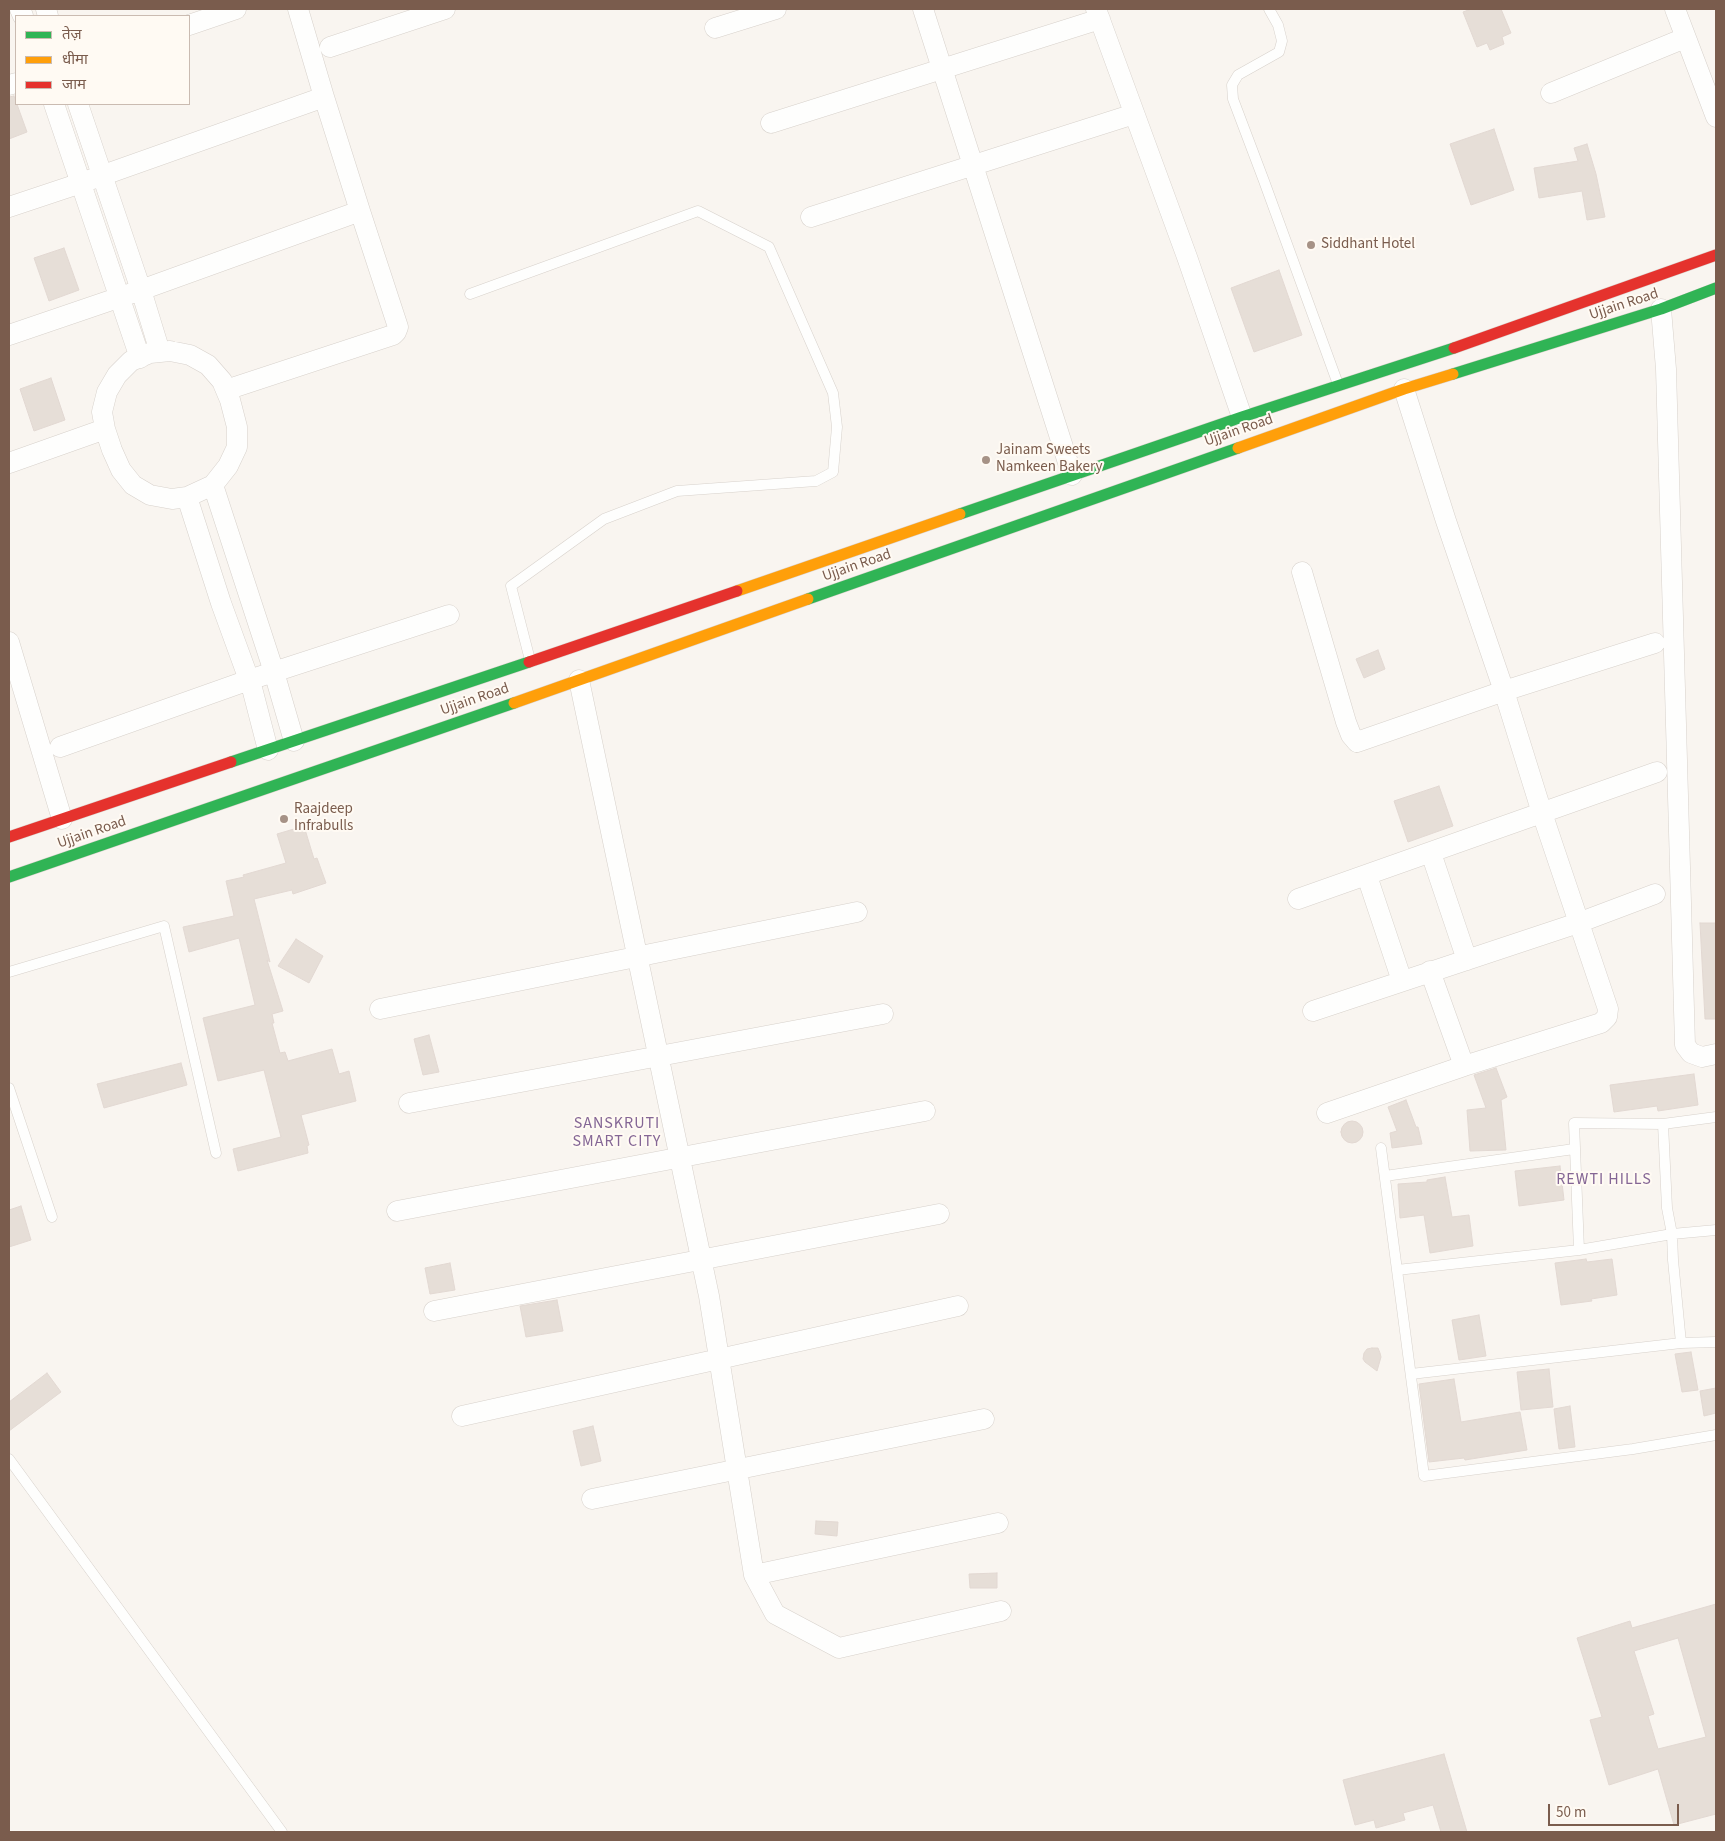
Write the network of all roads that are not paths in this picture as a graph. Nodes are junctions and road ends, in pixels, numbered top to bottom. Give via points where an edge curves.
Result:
1 (236, 9) edge
2 (298, 9) edge
3 (445, 9) edge
4 (776, 9) edge
5 (923, 9) edge
6 (1269, 9) edge
7 (1675, 9) edge
8 (1098, 14) edge
9 (190, 24) edge
10 (715, 28) dead end
11 (1685, 38) junction
12 (330, 47) dead end
13 (942, 69) junction
14 (1551, 93) dead end
15 (324, 97) junction
16 (54, 105) edge
17 (78, 105) edge
18 (1134, 114) junction
19 (1716, 116) edge
20 (771, 123) dead end
21 (973, 166) junction
22 (102, 175) junction
23 (81, 183) junction
24 (9, 207) edge
25 (360, 211) junction
26 (811, 217) dead end
27 (1716, 255) edge
28 (1716, 288) edge
29 (141, 290) junction
30 (470, 294) dead end
31 (119, 297) junction
32 (1661, 309) junction
33 (9, 335) edge
34 (160, 352) junction
35 (140, 358) junction
36 (1339, 386) junction
37 (1404, 389) junction
38 (226, 390) junction
39 (1242, 417) junction
40 (105, 429) junction
41 (9, 462) edge
42 (1072, 475) junction
43 (213, 485) junction
44 (187, 497) junction
45 (1302, 572) dead end
46 (248, 593) junction
47 (221, 603) junction
48 (449, 616) dead end
49 (9, 642) edge
50 (1655, 643) dead end
51 (531, 661) junction
52 (274, 672) junction
53 (249, 680) junction
54 (579, 680) junction
55 (1504, 691) junction
56 (294, 741) junction
57 (60, 747) dead end
58 (268, 750) junction
59 (1657, 772) dead end
60 (1542, 813) junction
61 (62, 819) junction
62 (9, 837) edge
63 (1431, 852) junction
64 (1367, 876) junction
65 (9, 877) edge
66 (1655, 894) dead end
67 (1298, 899) dead end
68 (858, 912) dead end
69 (1578, 923) junction
70 (637, 957) junction
71 (1467, 960) junction
72 (1430, 971) junction
73 (9, 972) edge
74 (1402, 981) junction
75 (380, 1009) dead end
76 (1313, 1011) dead end
77 (883, 1014) dead end
78 (1716, 1054) edge
79 (658, 1056) junction
80 (1464, 1066) junction
81 (9, 1088) edge
82 (409, 1103) dead end
83 (924, 1111) dead end
84 (1326, 1113) dead end
85 (1716, 1117) edge
86 (1663, 1124) junction
87 (1381, 1148) dead end
88 (1574, 1149) junction
89 (216, 1153) dead end
90 (680, 1158) junction
91 (1385, 1176) junction
92 (397, 1211) dead end
93 (939, 1214) dead end
94 (52, 1217) dead end
95 (1716, 1230) edge
96 (1672, 1234) junction
97 (1579, 1250) junction
98 (701, 1259) junction
99 (1397, 1270) junction
100 (958, 1306) dead end
101 (434, 1311) dead end
102 (1716, 1342) edge
103 (1681, 1343) junction
104 (719, 1359) junction
105 (1410, 1374) junction
106 (462, 1416) dead end
107 (984, 1419) dead end
108 (1716, 1435) edge
109 (9, 1459) edge
110 (737, 1469) junction
111 (592, 1499) dead end
112 (998, 1523) dead end
113 (754, 1575) junction
114 (1001, 1611) dead end
115 (282, 1832) edge

1 - 9 street
2 - 15 street
3 - 12 street
4 - 10 street
5 - 13 street
6 - 36 lane via 1282,41 1279,52 1238,75 1232,86 1232,99
7 - 11 street
8 - 13 street
8 - 18 street
11 - 14 street
11 - 19 street
13 - 20 street
13 - 21 street
15 - 22 street
15 - 25 street
16 - 23 street
17 - 22 street
18 - 21 street
18 - 39 street
21 - 26 street
21 - 42 street
22 - 23 street
22 - 29 street
23 - 24 street
23 - 31 street
25 - 29 street
25 - 38 street via 398,327 396,332
27 - 36 main road, Ujjain Road
28 - 32 main road, Ujjain Road
29 - 31 street
29 - 34 street
30 - 51 lane via 698,211 769,247 833,393 837,427 833,472 816,481 677,491 604,519 511,586
31 - 33 street
31 - 35 street
32 - 37 main road, Ujjain Road
32 - 78 street via 1666,368 1685,1045 1691,1053 1702,1057
34 - 35 street
34 - 38 street via 190,355 208,366
35 - 40 street via 131,361 116,375 107,392 102,412
36 - 39 main road, Ujjain Road
37 - 54 main road, Ujjain Road
37 - 55 street
38 - 43 street via 236,427 237,448
39 - 42 main road, Ujjain Road
40 - 41 street
40 - 44 street via 121,470 133,485 150,496
42 - 51 main road, Ujjain Road
43 - 44 street
43 - 46 street
44 - 47 street
45 - 55 street via 1346,722 1357,742
46 - 47 street
46 - 52 street
47 - 53 street
48 - 52 street
49 - 61 street
50 - 55 street
51 - 56 main road, Ujjain Road
52 - 53 street
52 - 56 street
53 - 57 street
53 - 58 street
54 - 65 main road, Ujjain Road via 109,838
54 - 70 street
55 - 60 street
56 - 58 main road, Ujjain Road
58 - 61 main road, Ujjain Road via 101,811
59 - 60 street
60 - 63 street
60 - 69 street
61 - 62 main road, Ujjain Road
63 - 64 street
63 - 71 street
64 - 67 street
64 - 74 street
66 - 69 street
68 - 70 street
69 - 71 street
69 - 80 street via 1608,1009 1607,1017 1601,1023
70 - 75 street
70 - 79 street
71 - 72 street
72 - 74 street
72 - 80 street
73 - 89 lane via 164,926
74 - 76 street
77 - 79 street
79 - 82 street
79 - 90 street
80 - 84 street
81 - 94 lane
83 - 90 street
85 - 86 lane
86 - 88 lane via 1574,1123
86 - 96 lane
87 - 91 lane
88 - 91 lane
88 - 97 lane
90 - 92 street
90 - 98 street
91 - 99 lane
93 - 98 street
95 - 96 lane
96 - 97 lane
96 - 103 lane
97 - 99 lane
98 - 101 street
98 - 104 street
99 - 105 lane
100 - 104 street
102 - 103 lane
103 - 105 lane
104 - 106 street
104 - 110 street
105 - 108 lane via 1424,1476
107 - 110 street
109 - 115 lane
110 - 111 street
110 - 113 street
112 - 113 street
113 - 114 street via 775,1614 839,1648

